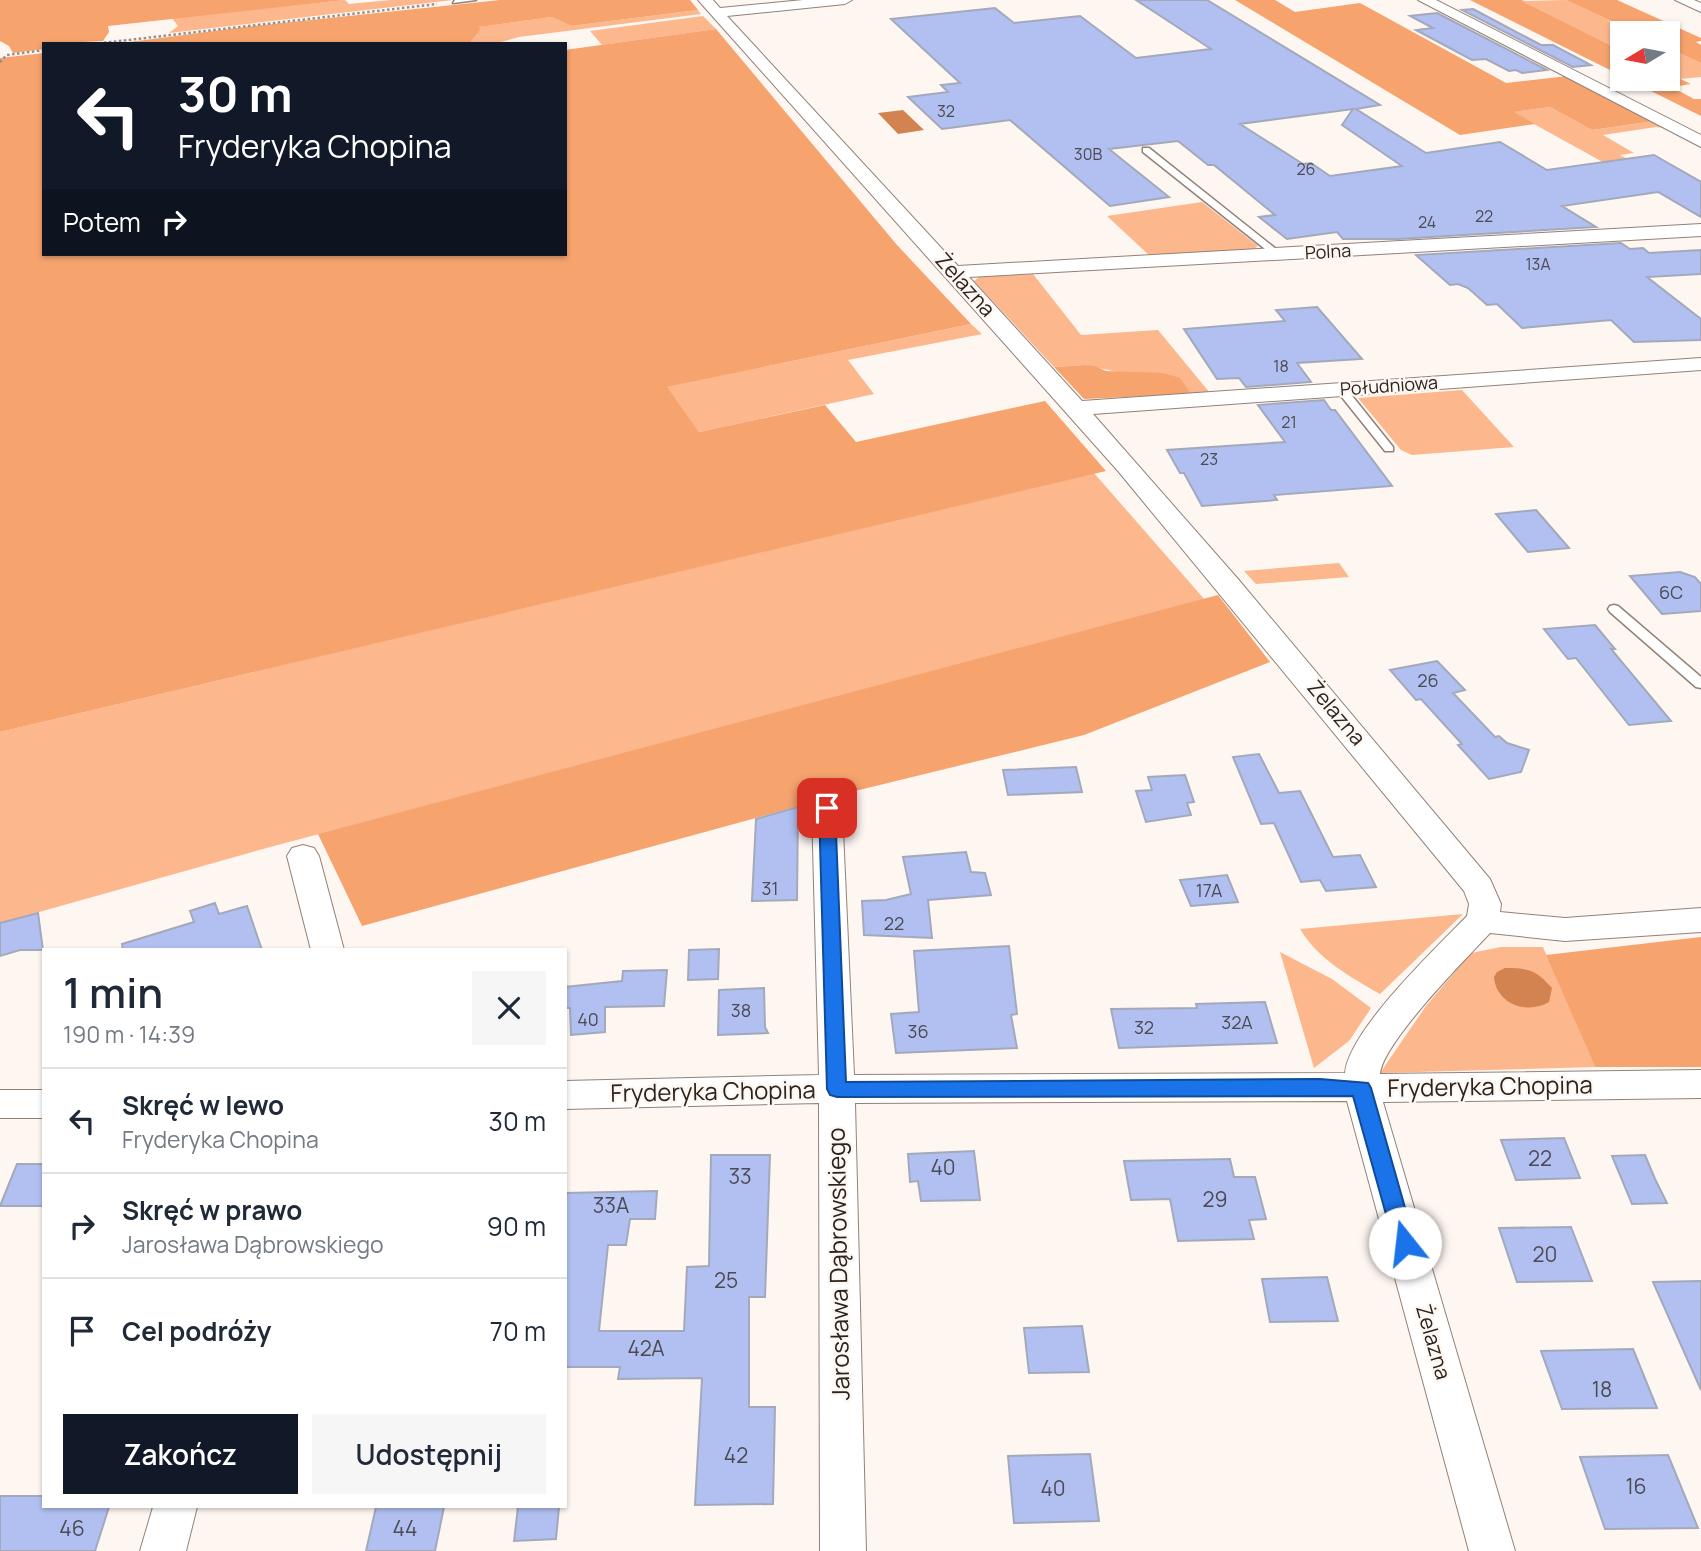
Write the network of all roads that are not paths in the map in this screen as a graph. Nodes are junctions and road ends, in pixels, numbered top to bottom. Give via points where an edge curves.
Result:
1 (473, 0) edge
2 (845, 0) edge
3 (1425, 0) edge
4 (1682, 0) edge
5 (455, 2) road end
6 (711, 7) edge
7 (1701, 8) edge
8 (1701, 142) edge
9 (1146, 150) dead end
10 (1701, 230) edge
11 (1278, 255) junction
12 (954, 272) junction
13 (1701, 364) edge
14 (1341, 389) junction
15 (1076, 408) junction
16 (1389, 449) dead end
17 (1614, 609) dead end
18 (1701, 684) edge
19 (827, 808) dead end
20 (303, 856) dead end
21 (1483, 920) junction
22 (1701, 920) edge
23 (327, 948) edge
24 (1701, 1084) edge
25 (1361, 1088) junction
26 (837, 1089) junction
27 (567, 1095) edge
28 (0, 1104) edge
29 (42, 1104) edge
30 (175, 1508) edge
31 (163, 1551) edge
32 (843, 1551) edge
33 (1492, 1551) edge

1 - 5 lane
2 - 6 street
3 - 8 street
4 - 7 street
6 - 12 street, Żelazna
9 - 11 lane
10 - 11 street, Polna
11 - 12 street, Polna
12 - 15 street, Żelazna
13 - 14 street, Południowa
14 - 15 street, Południowa
14 - 16 lane
15 - 21 street, Żelazna via 1479,887 1485,904
17 - 18 lane
19 - 26 street, Jarosława Dąbrowskiego
20 - 23 street
21 - 22 street via 1564,932
21 - 25 street, Żelazna via 1423,983 1373,1046 1363,1067
24 - 25 street, Fryderyka Chopina
25 - 26 street, Fryderyka Chopina
25 - 33 street, Żelazna
26 - 27 street, Fryderyka Chopina
26 - 32 street, Jarosława Dąbrowskiego
28 - 29 street
30 - 31 street

